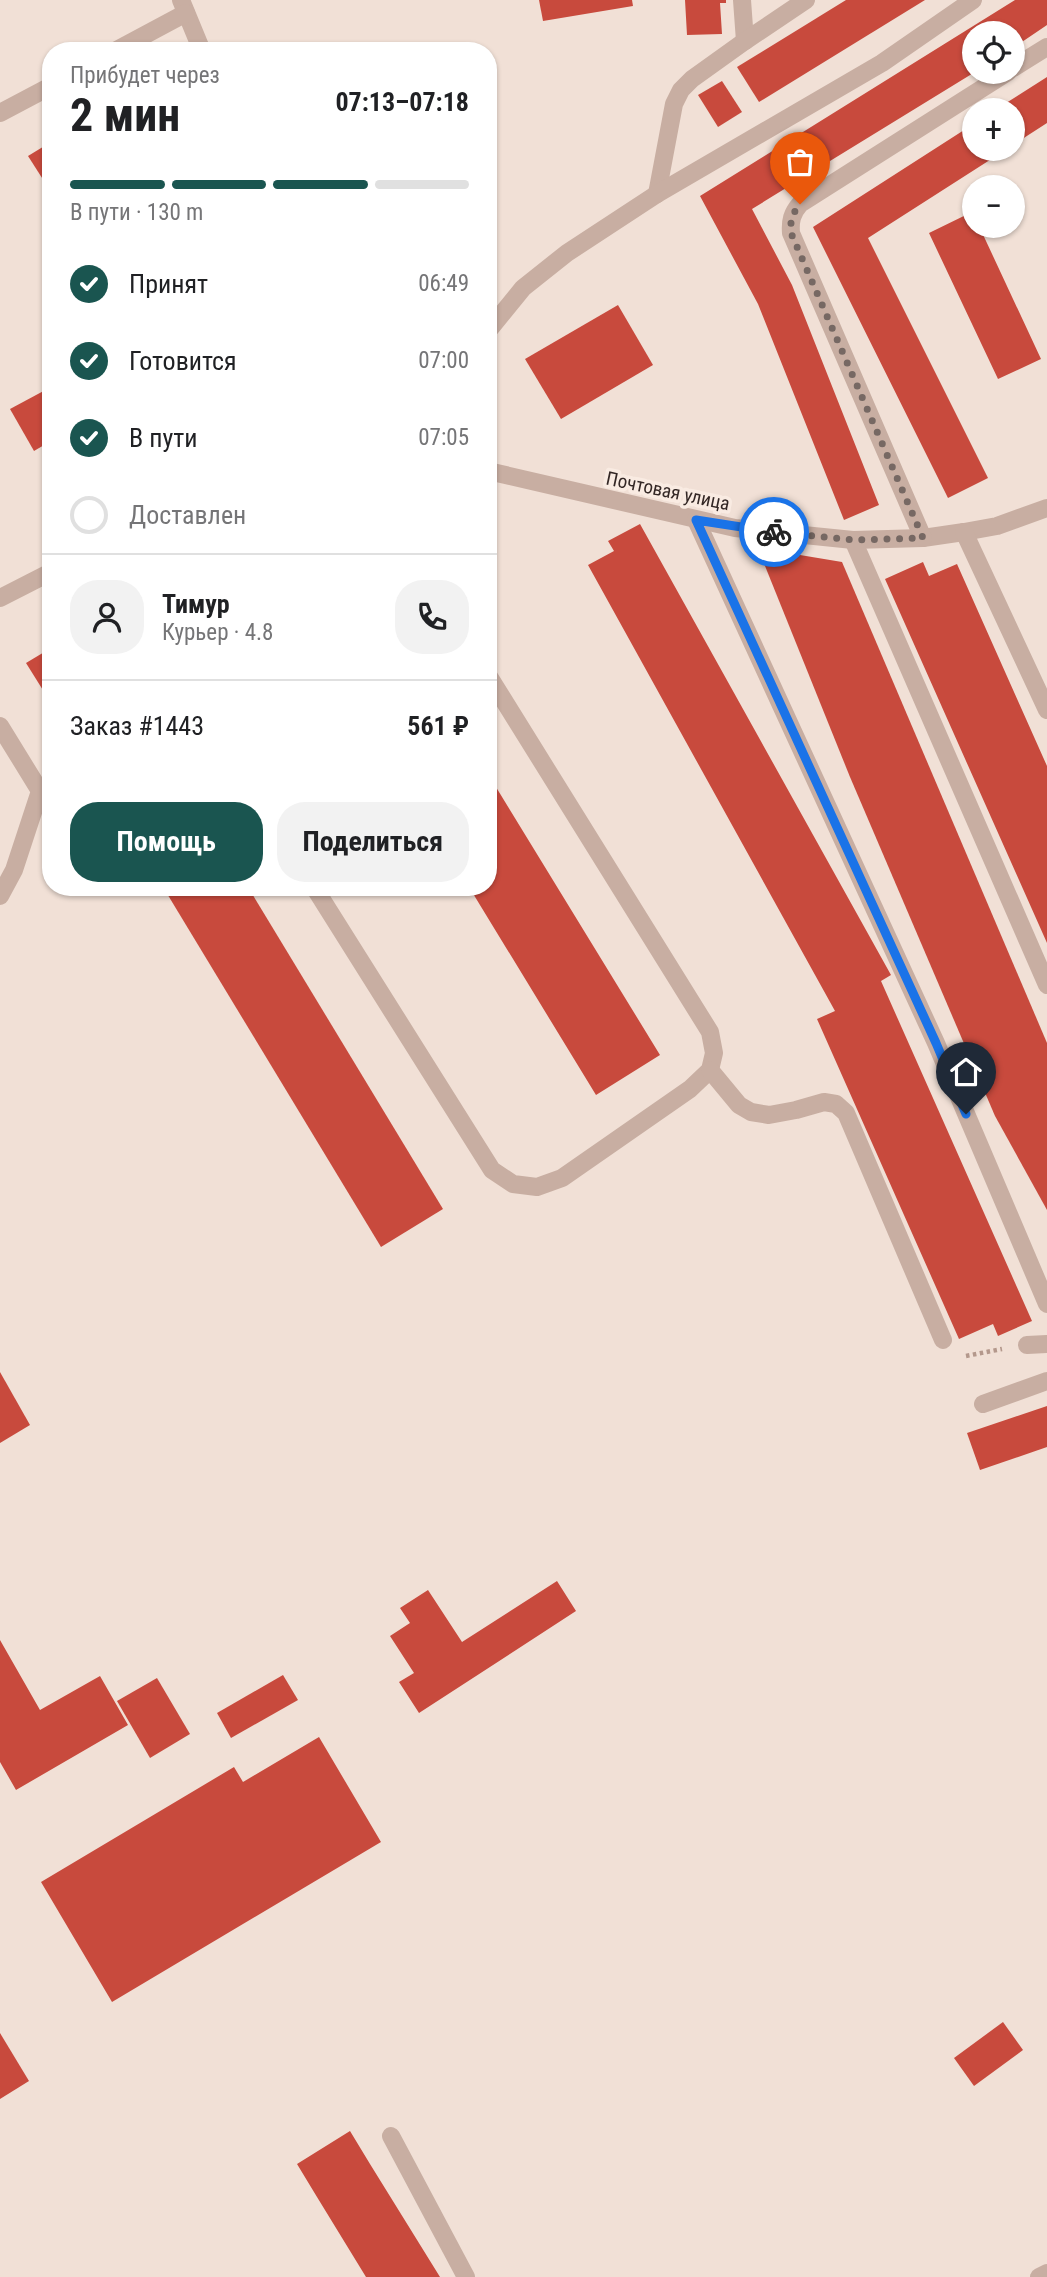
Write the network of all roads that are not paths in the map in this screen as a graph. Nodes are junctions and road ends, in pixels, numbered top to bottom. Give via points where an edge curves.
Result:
1 (742, 0) edge
2 (806, 0) edge
3 (973, 0) edge
4 (184, 6) edge
5 (745, 41) junction
6 (130, 42) edge
7 (198, 42) edge
8 (1047, 47) edge
9 (1025, 61) edge
10 (988, 84) edge
11 (42, 91) edge
12 (0, 113) edge
13 (657, 194) junction
14 (497, 320) edge
15 (497, 473) edge
16 (1047, 508) edge
17 (696, 520) junction
18 (964, 532) junction
19 (923, 538) junction
20 (853, 540) junction
21 (42, 577) edge
22 (0, 598) edge
23 (497, 689) edge
24 (1047, 710) edge
25 (0, 726) edge
26 (0, 896) edge
27 (320, 896) edge
28 (1047, 985) edge
29 (710, 1070) junction
30 (1047, 1304) edge
31 (943, 1340) road end
32 (1047, 1344) edge
33 (1027, 1345) road end
34 (1047, 1381) edge
35 (983, 1404) dead end
36 (391, 2136) dead end
37 (1047, 2273) edge
38 (466, 2277) edge
39 (1039, 2277) edge

1 - 5 street
2 - 5 street
3 - 13 street via 882,63
4 - 6 street
4 - 7 street
5 - 13 street via 681,90 674,104
8 - 9 street
10 - 19 street via 800,204 790,222
11 - 12 street
13 - 14 street via 567,253 523,288
15 - 17 street, Почтовая улица
16 - 18 street, Почтовая улица
17 - 20 street, Почтовая улица
17 - 30 street via 936,1043
18 - 19 street, Почтовая улица
18 - 24 street
19 - 20 street, Почтовая улица
20 - 28 street
21 - 22 street
23 - 29 street via 710,1032 714,1053
25 - 26 street via 40,791 14,870
27 - 29 street via 492,1170 513,1184 537,1187 562,1178 690,1089
29 - 31 street via 739,1105 751,1112 769,1115 824,1102 836,1104 846,1113
32 - 33 street
34 - 35 street
36 - 38 street
37 - 39 street

